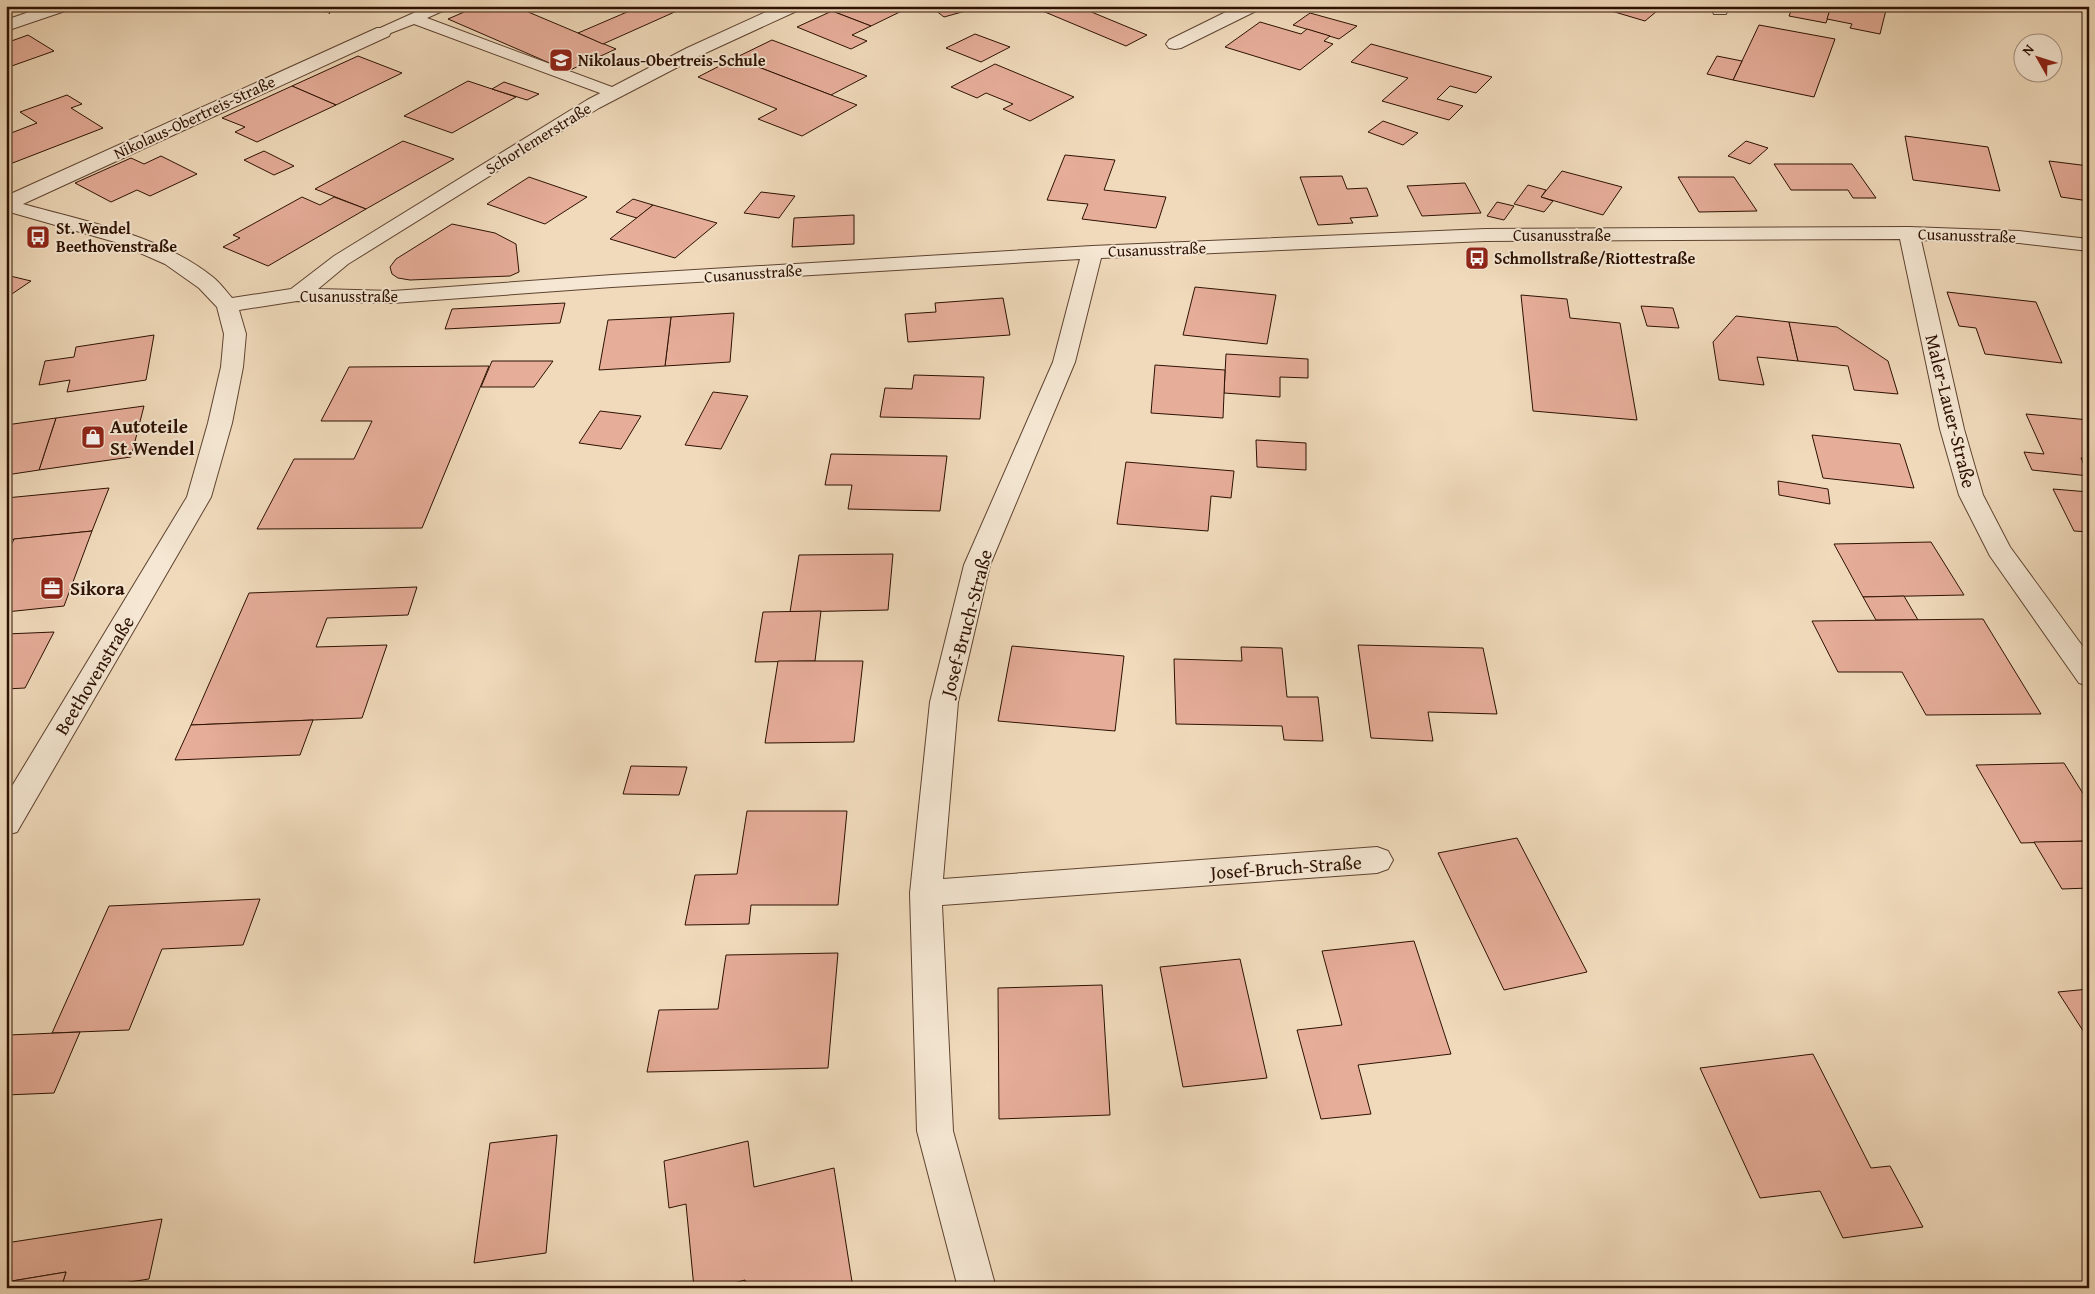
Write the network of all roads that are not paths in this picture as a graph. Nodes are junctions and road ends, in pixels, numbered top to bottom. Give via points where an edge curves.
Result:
1 (62, 6) edge
2 (442, 6) edge
3 (793, 6) edge
4 (1252, 6) edge
5 (413, 18) junction
6 (6, 26) edge
7 (383, 32) joint
8 (1175, 44) dead end
9 (614, 93) junction
10 (6, 205) edge
11 (1909, 233) junction
12 (2089, 245) edge
13 (1092, 252) junction
14 (297, 295) junction
15 (227, 304) junction
16 (2089, 676) edge
17 (6, 823) edge
18 (1376, 860) dead end
19 (926, 892) junction
20 (977, 1288) edge

1 - 6 street
2 - 5 lane
3 - 9 street, Schorlemerstraße
4 - 8 street
5 - 7 lane
5 - 9 lane
7 - 10 street, Nikolaus-Obertreis-Straße
9 - 14 street, Schorlemerstraße via 341,260
10 - 15 street, Beethovenstraße via 122,238 172,260 207,282
11 - 12 street, Cusanusstraße via 2018,237
11 - 13 street, Cusanusstraße via 1485,235
11 - 16 street, Maler-Lauer-Straße via 1952,429 1971,494 1999,550
13 - 14 street, Cusanusstraße via 612,281 393,298
13 - 19 street, Josef-Bruch-Straße via 1064,362 977,565 944,702
14 - 15 street, Cusanusstraße
15 - 17 street, Beethovenstraße via 235,334 232,367 199,497
18 - 19 street, Josef-Bruch-Straße
19 - 20 street, Josef-Bruch-Straße via 935,1131

